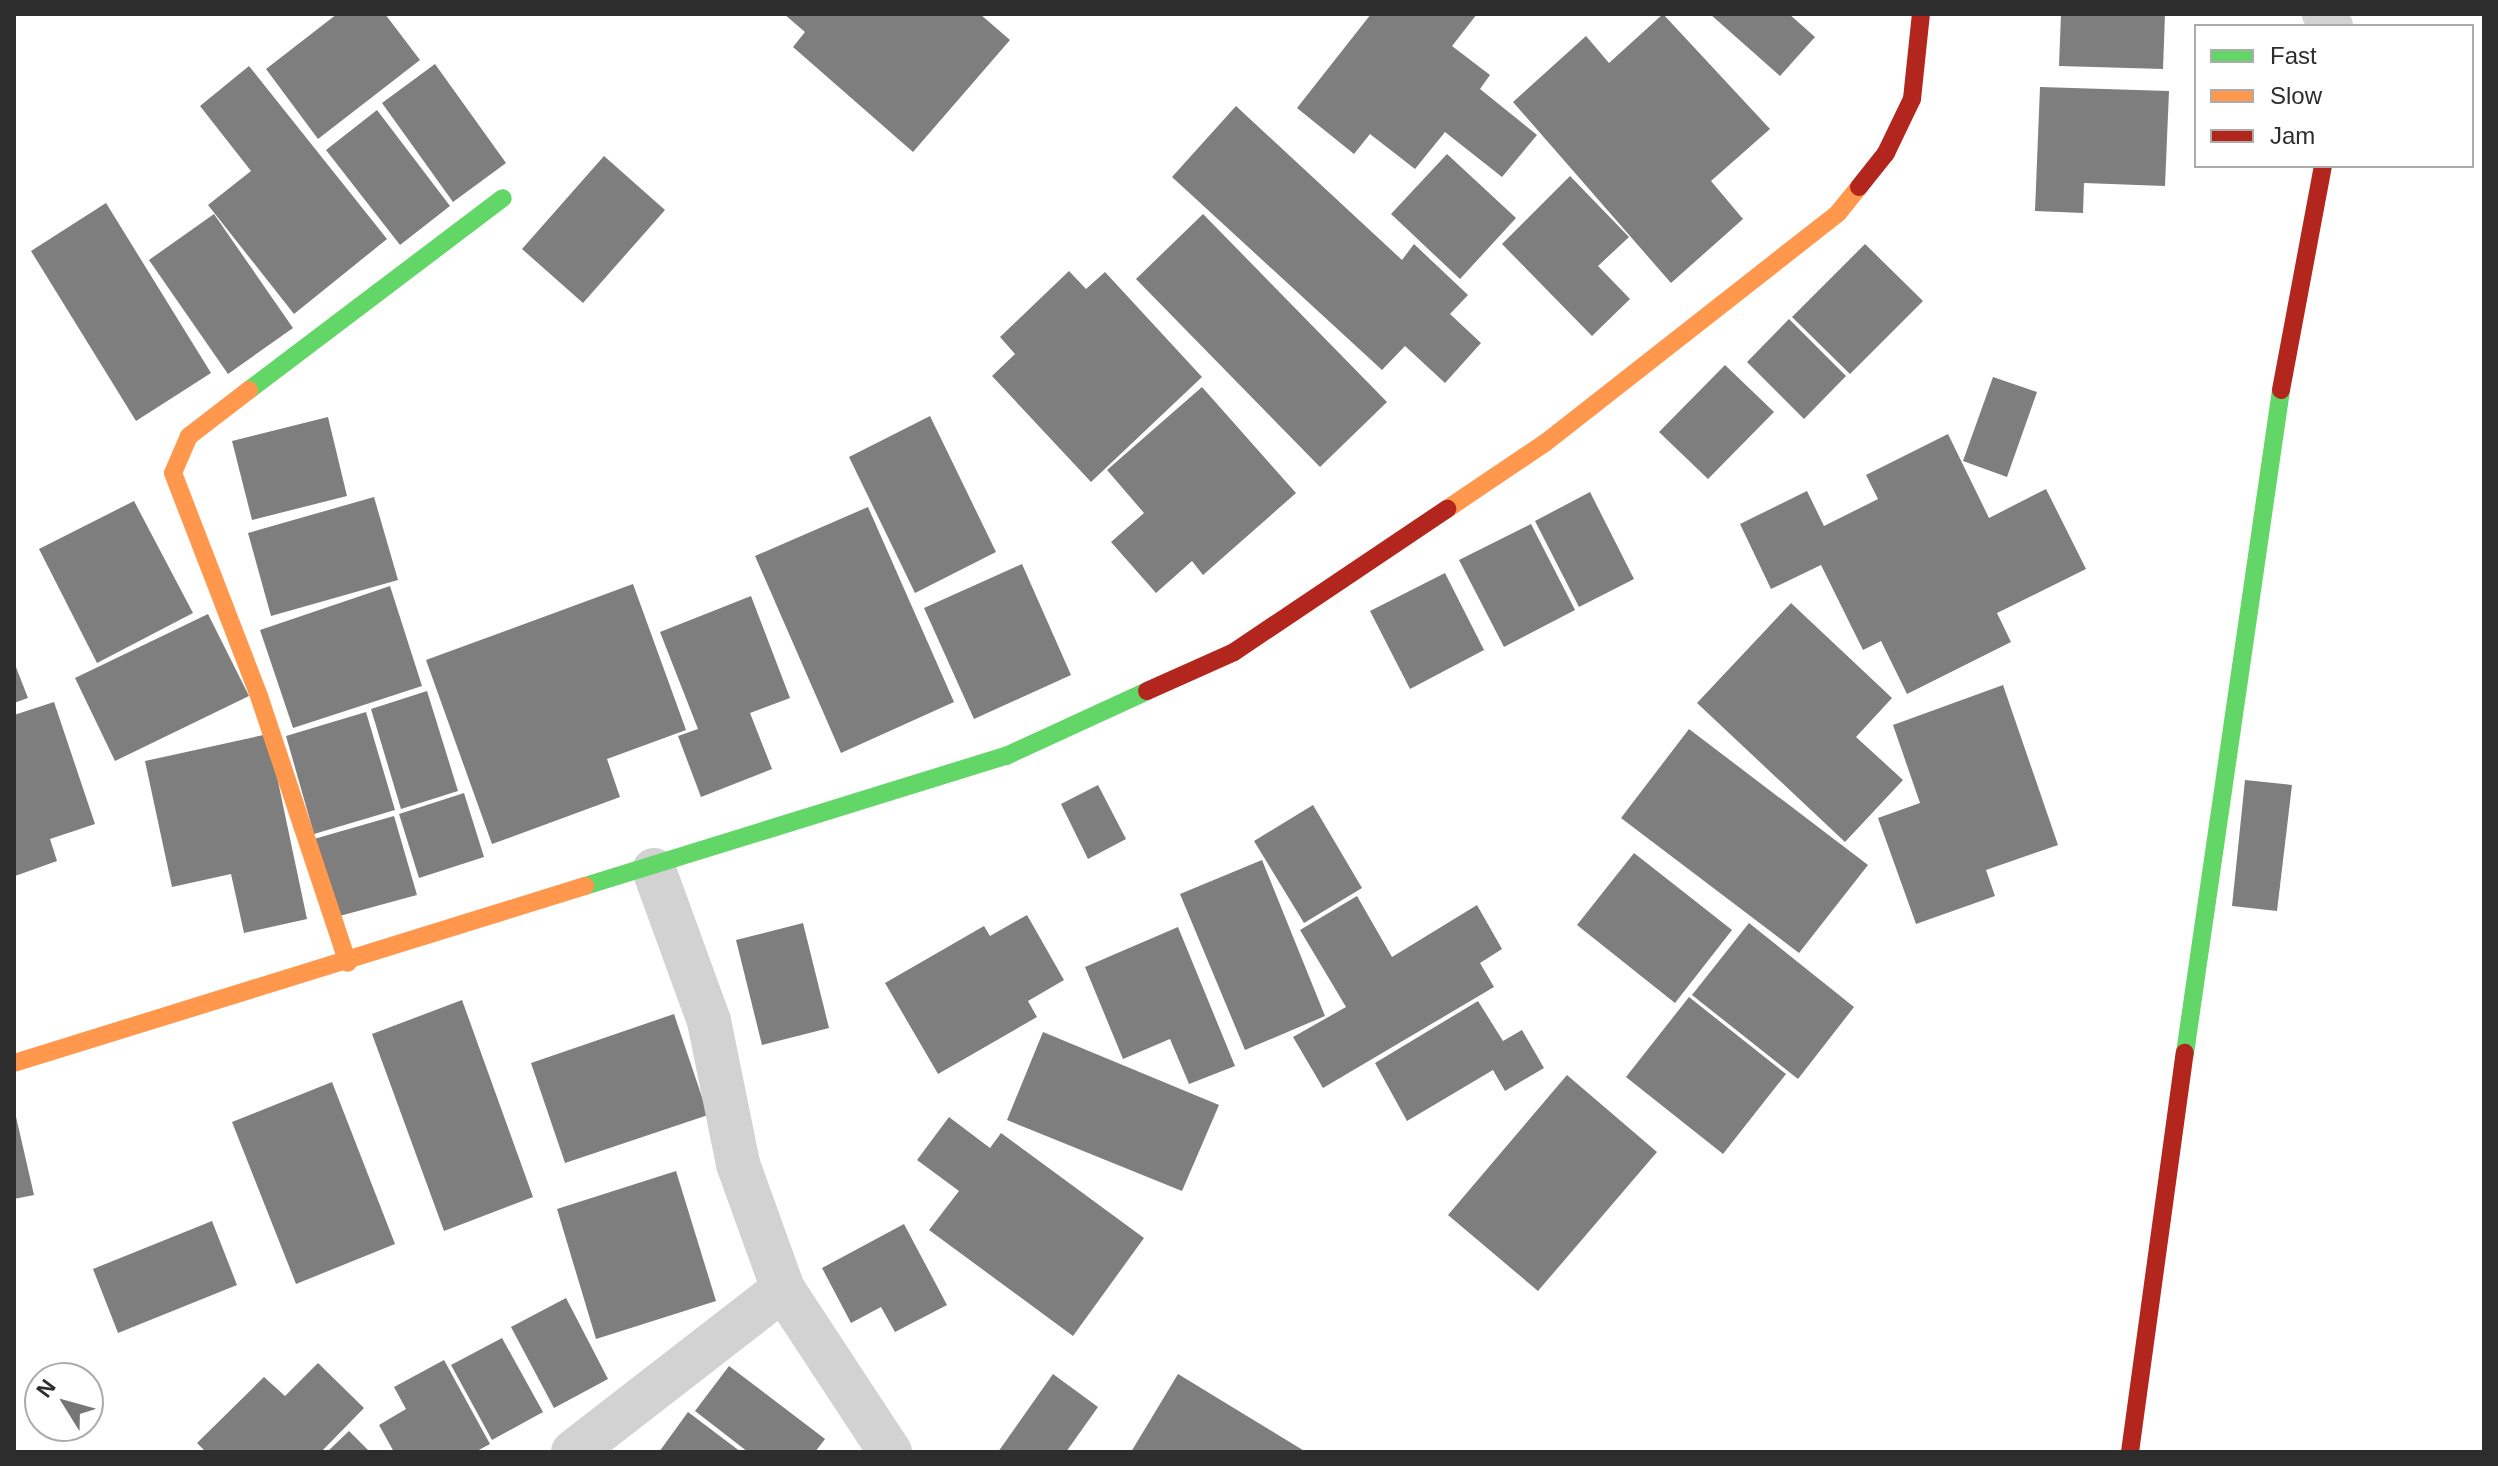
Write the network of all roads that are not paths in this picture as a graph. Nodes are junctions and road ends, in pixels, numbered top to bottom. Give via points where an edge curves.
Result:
1 (1921, 14) edge
2 (2323, 168) edge
3 (503, 198) dead end
4 (654, 870) junction
5 (348, 963) junction
6 (14, 1063) edge
7 (783, 1289) junction
8 (573, 1452) edge
9 (890, 1452) edge
10 (2130, 1452) edge

1 - 4 street via 1912,99 1886,153 1838,213 1532,452 1234,652 1006,756
2 - 10 street via 2261,494
3 - 5 street via 189,436 173,473 259,696
4 - 5 street
4 - 7 street via 709,1021 738,1164
5 - 6 street
7 - 8 street
7 - 9 street

